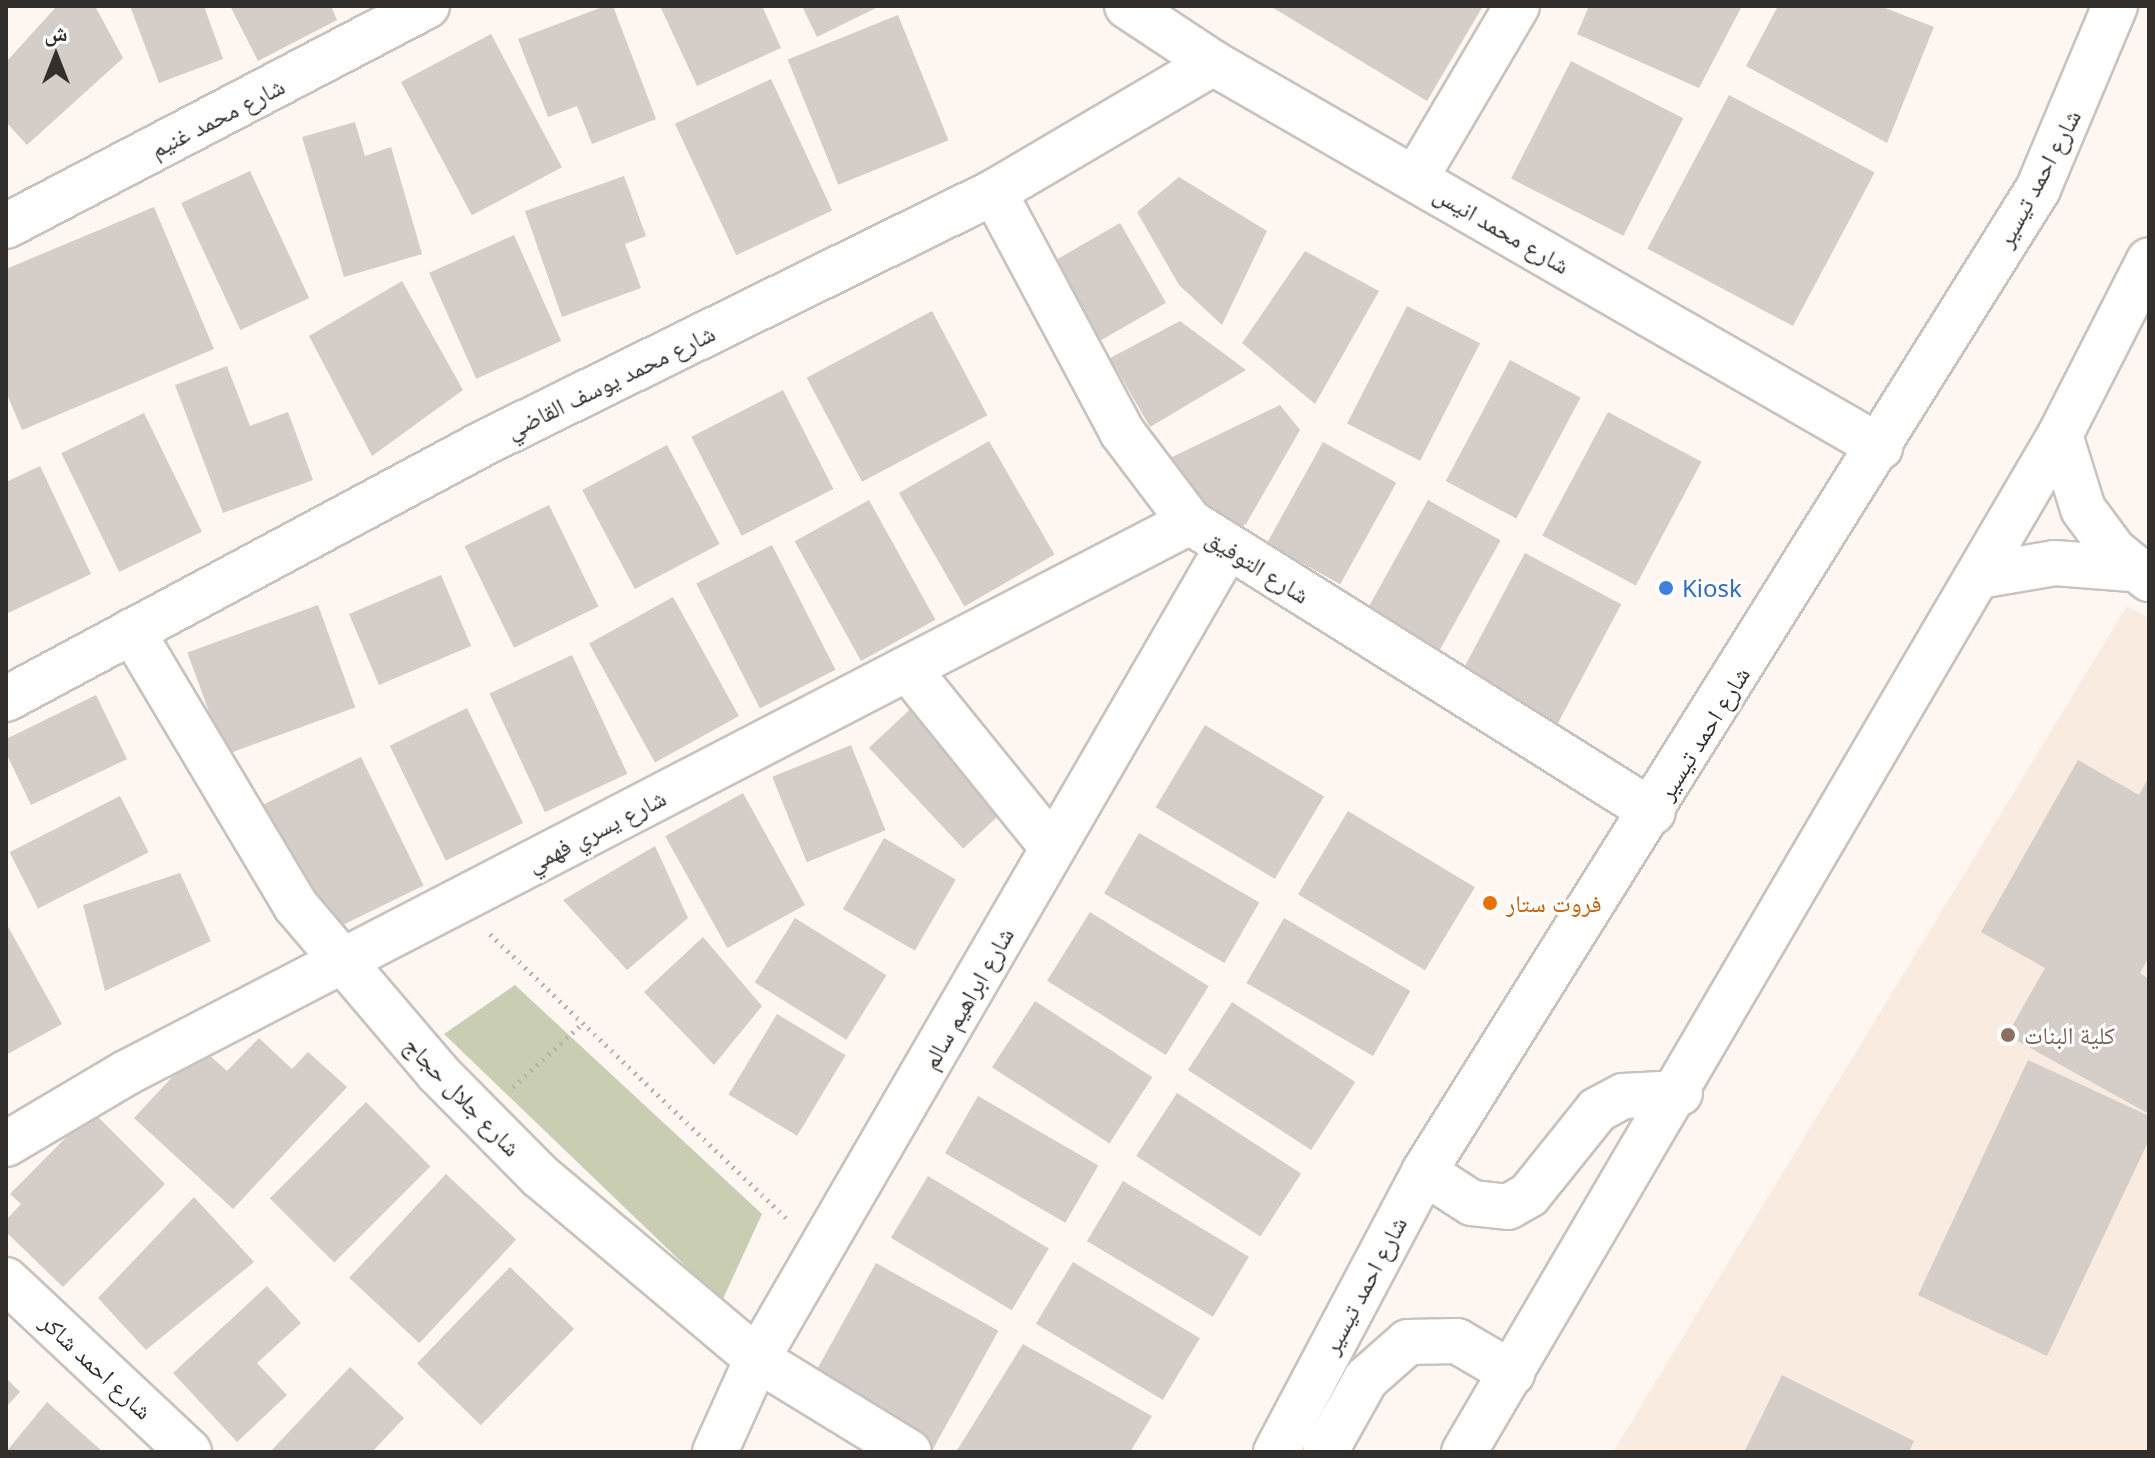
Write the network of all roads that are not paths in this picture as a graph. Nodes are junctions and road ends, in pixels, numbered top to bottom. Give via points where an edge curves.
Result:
1 (427, 6) edge
2 (1127, 6) edge
3 (1517, 6) edge
4 (2115, 6) edge
5 (1213, 63) junction
6 (1415, 179) junction
7 (994, 192) junction
8 (6, 226) edge
9 (2149, 260) edge
10 (2060, 435) junction
11 (1880, 447) junction
12 (1190, 522) junction
13 (1227, 548) junction
14 (2140, 574) edge
15 (1979, 576) junction
16 (132, 631) junction
17 (908, 669) junction
18 (6, 699) edge
19 (1653, 812) junction
20 (1053, 848) junction
21 (341, 964) junction
22 (1680, 1093) junction
23 (6, 1144) edge
24 (1424, 1172) junction
25 (6, 1280) edge
26 (757, 1359) junction
27 (1512, 1373) junction
28 (189, 1452) edge
29 (715, 1452) edge
30 (909, 1452) edge
31 (1276, 1452) edge
32 (1325, 1452) edge
33 (1464, 1452) edge

1 - 8 street, شارع محمد غنيم
2 - 5 street, شارع محمد انيس
3 - 6 street
4 - 11 street, شارع احمد تيسير via 2038,189
5 - 6 street, شارع محمد انيس
5 - 7 street, شارع محمد يوسف القاضي
6 - 11 street, شارع محمد انيس
7 - 12 street, شارع التوفيق via 1122,432
7 - 16 street, شارع محمد يوسف القاضي via 484,443
9 - 10 street
10 - 14 street via 2083,509
10 - 15 street
11 - 19 street, شارع احمد تيسير
12 - 13 street, شارع التوفيق
12 - 17 street, شارع يسري فهمي
13 - 19 street, شارع التوفيق
13 - 20 street, شارع ابراهيم سالم
14 - 15 street via 2055,563
15 - 22 street
16 - 18 street, شارع محمد يوسف القاضي
16 - 21 street, شارع جلال حجاج via 249,833
17 - 20 street
17 - 21 street, شارع يسري فهمي
19 - 24 street, شارع احمد تيسير
20 - 26 street, شارع ابراهيم سالم
21 - 23 street, شارع يسري فهمي via 126,1073
21 - 26 street, شارع جلال حجاج via 481,1116 627,1252
22 - 24 street via 1623,1096 1597,1110 1529,1195 1508,1207 1472,1203
22 - 27 street
24 - 31 street, شارع احمد تيسير
25 - 28 street, شارع احمد شاكر
26 - 29 street, شارع ابراهيم سالم
26 - 30 street, شارع جلال حجاج
27 - 32 street via 1457,1341 1408,1342 1380,1360
27 - 33 street

